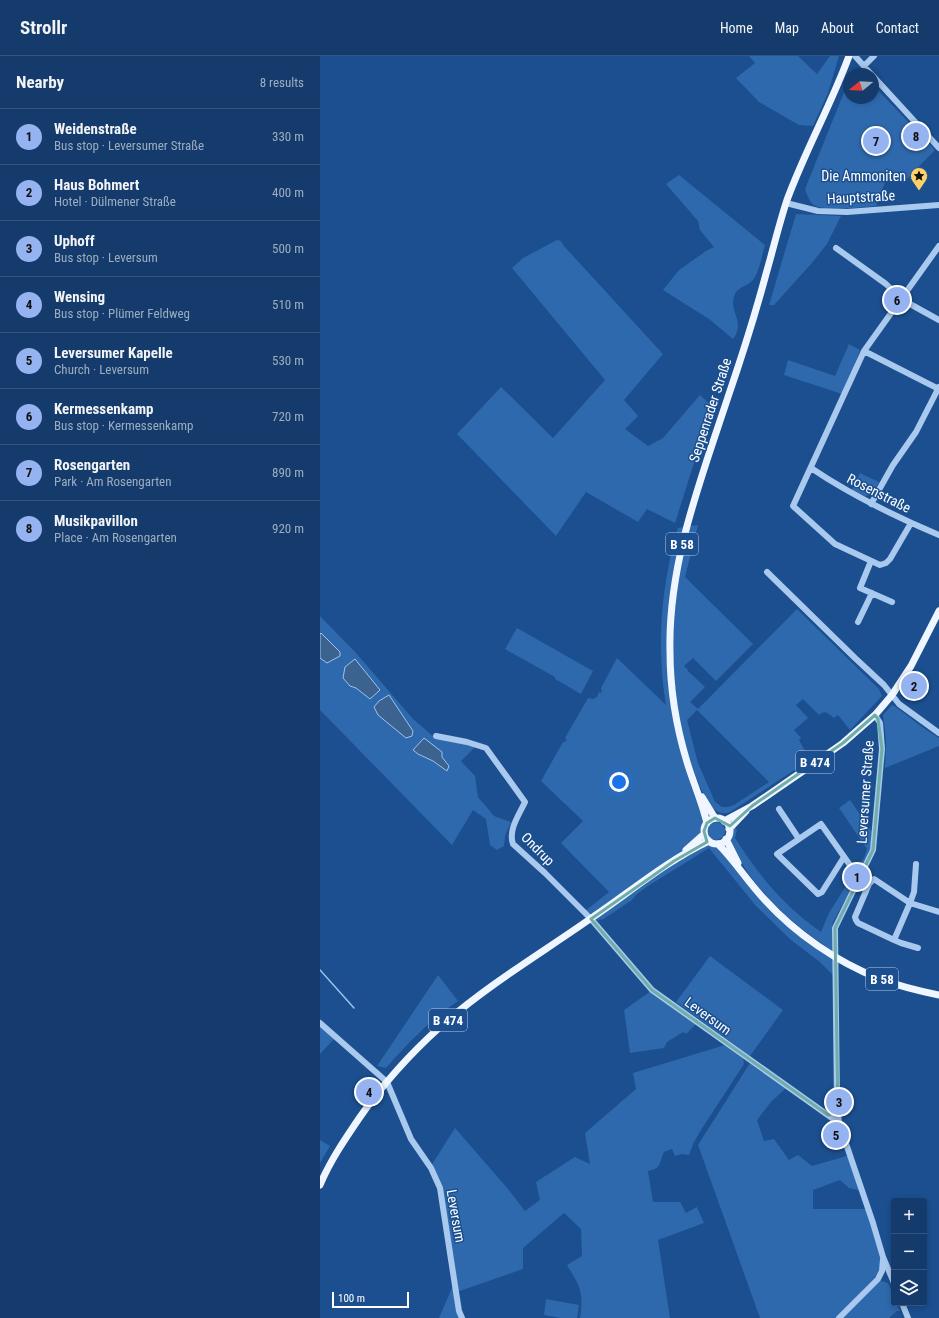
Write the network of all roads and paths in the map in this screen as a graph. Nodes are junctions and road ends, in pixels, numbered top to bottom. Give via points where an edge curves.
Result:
1 (849, 56) edge
2 (856, 56) edge
3 (874, 56) edge
4 (864, 66) joint
5 (879, 83) edge
6 (939, 148) edge
7 (786, 203) junction
8 (939, 205) edge
9 (939, 246) edge
10 (836, 248) dead end
11 (901, 298) junction
12 (939, 320) edge
13 (864, 351) junction
14 (939, 388) edge
15 (811, 468) junction
16 (871, 504) junction
17 (911, 523) junction
18 (939, 535) edge
19 (871, 561) junction
20 (767, 572) dead end
21 (872, 593) junction
22 (892, 602) dead end
23 (939, 611) edge
24 (858, 622) dead end
25 (892, 695) junction
26 (875, 715) junction
27 (939, 733) edge
28 (436, 736) dead end
29 (694, 784) junction
30 (752, 806) junction
31 (779, 809) dead end
32 (716, 818) junction
33 (724, 820) junction
34 (706, 823) junction
35 (729, 829) junction
36 (704, 834) junction
37 (799, 838) junction
38 (726, 839) junction
39 (709, 841) junction
40 (718, 844) junction
41 (844, 857) junction
42 (674, 861) junction
43 (916, 864) dead end
44 (862, 873) junction
45 (746, 877) junction
46 (910, 903) junction
47 (939, 912) edge
48 (591, 919) junction
49 (894, 940) junction
50 (918, 948) dead end
51 (939, 995) edge
52 (320, 1022) edge
53 (387, 1082) junction
54 (838, 1111) junction
55 (828, 1115) junction
56 (839, 1123) junction
57 (320, 1185) edge
58 (883, 1257) junction
59 (891, 1275) edge
60 (878, 1279) junction
61 (891, 1280) edge
62 (903, 1306) edge
63 (462, 1318) edge
64 (840, 1318) edge
65 (908, 1318) edge

1 - 7 main road, Seppenrader Straße / B 58
2 - 4 street
3 - 4 street
5 - 6 street
7 - 8 street, Hauptstraße via 818,211 847,212
7 - 29 main road, Seppenrader Straße / B 58 via 757,307 702,477 675,581 670,615 671,680 681,740
9 - 11 street
10 - 11 street
11 - 12 street
11 - 13 street
13 - 14 street
13 - 15 street
14 - 16 street via 916,432 893,465
15 - 16 street, Rosenstraße
15 - 19 street via 793,506 835,544
16 - 17 street, Rosenstraße
17 - 18 street, Rosenstraße
17 - 19 street via 888,562 880,565
19 - 21 street via 860,588
20 - 25 street
21 - 22 street
21 - 24 street
23 - 25 main road, B 474 via 911,666
25 - 26 main road, B 474
25 - 27 street
26 - 30 main road, B 474 via 843,743
26 - 44 street, Leversumer Straße via 880,723 882,749 873,850
28 - 48 street, Ondrup via 486,748 525,802 512,831 513,844
29 - 32 main road, Seppenrader Straße / B 58
29 - 34 main road, Seppenrader Straße / B 58
30 - 33 main road, B 474
30 - 35 main road, B 474
31 - 37 street
32 - 33 main road
32 - 34 main road
33 - 35 main road
34 - 36 main road
35 - 38 main road
36 - 39 main road
36 - 42 main road, B 474
37 - 41 street via 821,824
37 - 41 street via 778,854 818,894 822,892
38 - 40 main road
38 - 45 main road, B 58
39 - 40 main road
39 - 42 main road, B 474
40 - 45 main road, B 58
41 - 44 street via 852,868
42 - 48 main road, B 474
43 - 46 street via 914,892
44 - 54 street, Leversumer Straße via 838,920 834,936
45 - 51 main road, B 58 via 792,926 829,953 879,978
46 - 47 street
46 - 49 street
46 - 49 street via 874,879 869,884 856,920
48 - 53 main road, B 474 via 481,994 441,1026
48 - 55 street, Leversum via 652,990
49 - 50 street
52 - 53 street
53 - 57 main road, B 474 via 347,1136
53 - 63 street, Leversum via 411,1139 431,1168 440,1188
54 - 55 street
54 - 56 street
55 - 56 street, Leversum
56 - 58 street
58 - 59 street
58 - 60 street via 882,1271
60 - 61 street via 885,1277
60 - 64 street
62 - 65 street

